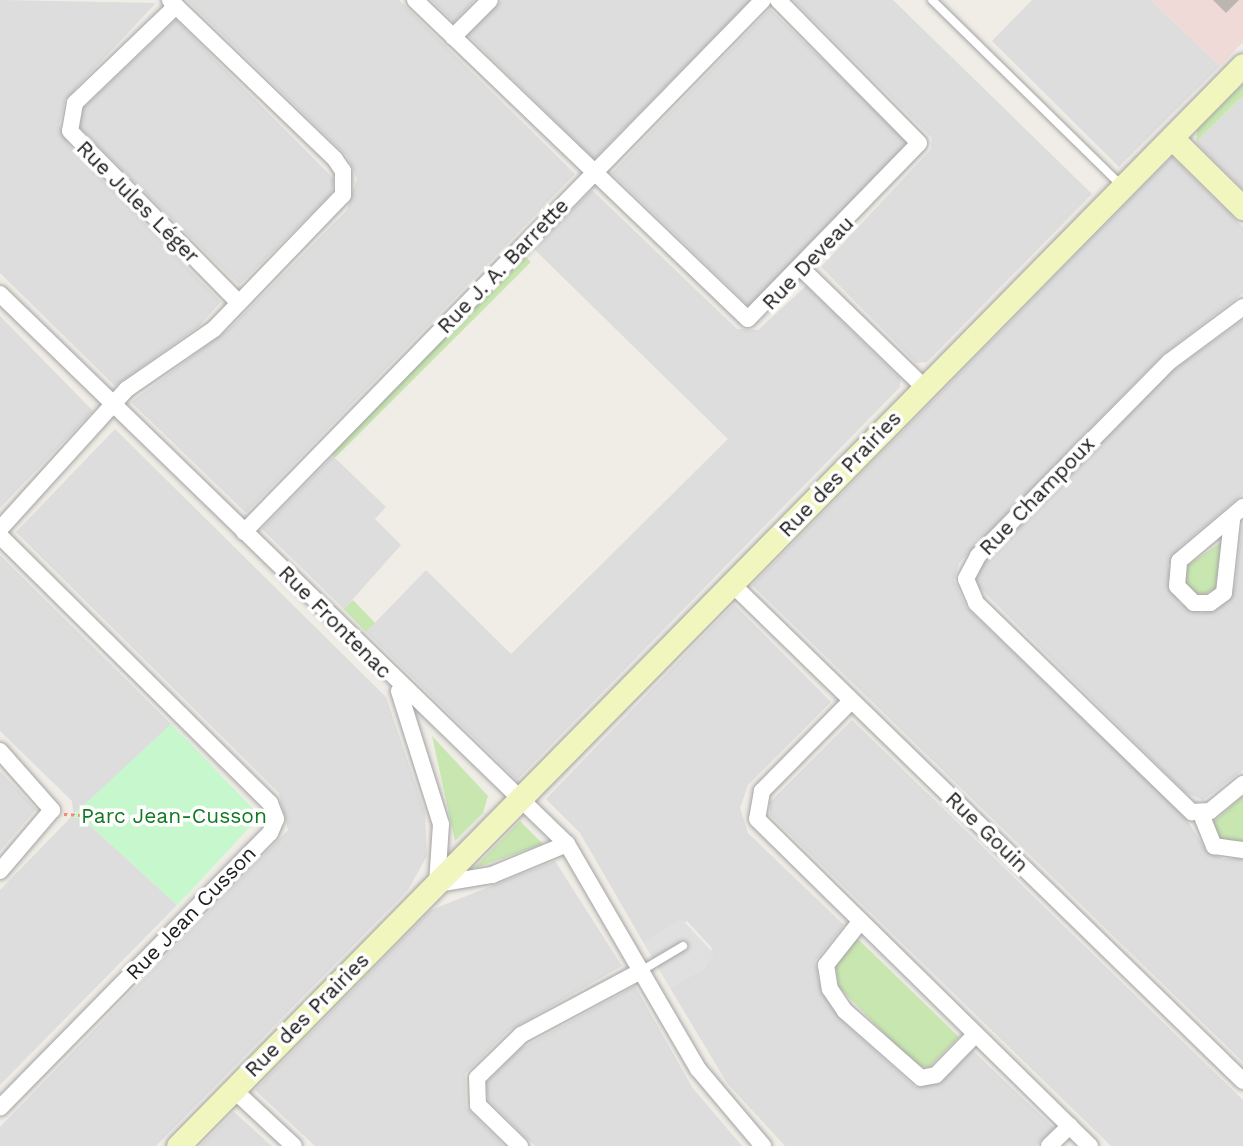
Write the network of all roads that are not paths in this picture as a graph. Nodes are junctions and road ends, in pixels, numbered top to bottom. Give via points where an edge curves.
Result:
1 (415, 0) edge
2 (489, 0) edge
3 (764, 0) edge
4 (778, 0) edge
5 (932, 0) edge
6 (173, 3) edge
7 (453, 37) junction
8 (1243, 65) edge
9 (1172, 138) junction
10 (593, 174) junction
11 (1122, 186) junction
12 (1243, 208) edge
13 (803, 269) junction
14 (0, 294) edge
15 (239, 303) junction
16 (1243, 307) edge
17 (925, 388) junction
18 (114, 408) junction
19 (1243, 507) edge
20 (1232, 520) junction
21 (0, 529) edge
22 (244, 532) junction
23 (0, 536) edge
24 (732, 584) junction
25 (391, 678) junction
26 (851, 701) junction
27 (0, 751) edge
28 (1243, 784) edge
29 (518, 800) junction
30 (1201, 814) junction
31 (568, 844) junction
32 (1243, 850) edge
33 (0, 871) edge
34 (437, 884) junction
35 (860, 922) junction
36 (683, 946) dead end
37 (641, 971) junction
38 (975, 1035) junction
39 (1243, 1080) edge
40 (233, 1089) junction
41 (0, 1108) edge
42 (1070, 1126) junction
43 (178, 1146) edge
44 (294, 1146) edge
45 (520, 1146) edge
46 (763, 1146) edge
47 (1049, 1146) edge
48 (1090, 1146) edge

1 - 7 street, Rue Deveau
2 - 7 street
3 - 10 street, Rue J. A. Barrette
4 - 13 street, Rue Deveau via 919,143
5 - 11 lane
6 - 15 street, Rue Jules Léger via 75,103 70,131
6 - 15 street via 335,159 344,176 339,203
7 - 10 street, Rue Deveau
8 - 9 main road, Rue des Prairies
9 - 11 main road, Rue des Prairies
9 - 12 main road
10 - 13 street, Rue Deveau via 743,317 757,316
10 - 22 street, Rue J. A. Barrette
11 - 17 main road, Rue des Prairies
13 - 17 street
14 - 18 street, Rue Frontenac
15 - 18 street via 201,340 141,376
16 - 30 street, Rue Champoux via 1169,362 978,556 966,579 976,603 1182,803
17 - 24 main road, Rue des Prairies
18 - 21 street
18 - 22 street, Rue Frontenac
19 - 20 street
20 - 20 street via 1179,561 1177,586 1194,603 1210,603 1224,593
22 - 25 street, Rue Frontenac
23 - 41 street, Rue Jean Cusson via 270,803 276,819 270,833
24 - 26 street, Rue Gouin
24 - 29 main road, Rue des Prairies
25 - 29 street, Rue Frontenac
25 - 34 street via 414,723 440,824
26 - 35 street via 762,790 756,814
26 - 39 street, Rue Gouin
27 - 33 street via 52,810
28 - 30 street
29 - 31 street, Rue Frontenac
29 - 34 main road, Rue des Prairies
30 - 32 street via 1214,846
31 - 34 street via 492,875
31 - 37 street, Rue Frontenac
34 - 40 main road, Rue des Prairies
35 - 38 street
35 - 38 street via 827,965 830,989 845,1011 921,1078 939,1072
36 - 37 lane
37 - 45 street via 521,1035 477,1079 478,1105
37 - 46 street, Rue Frontenac via 708,1084
38 - 42 street
40 - 43 main road, Rue des Prairies
40 - 44 street
42 - 47 street
42 - 48 street

